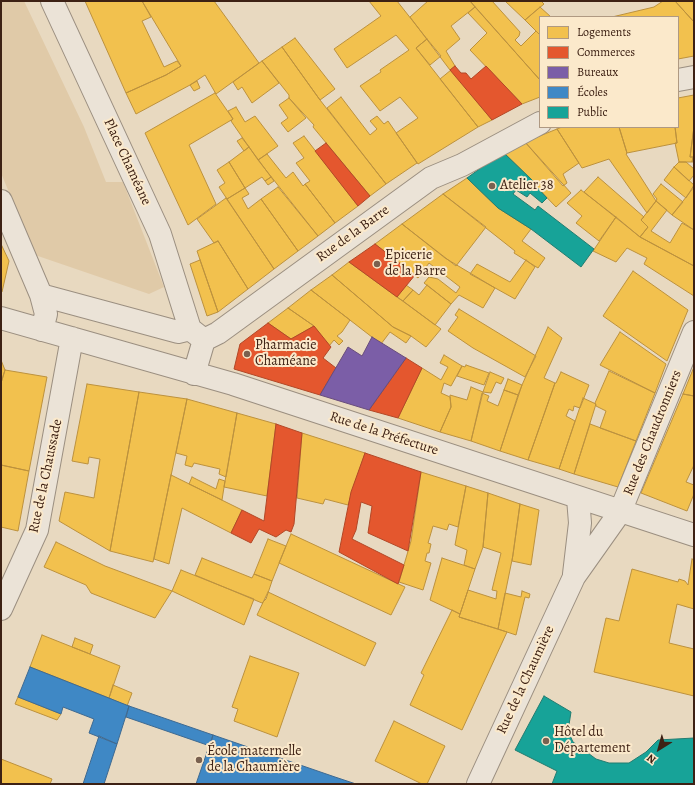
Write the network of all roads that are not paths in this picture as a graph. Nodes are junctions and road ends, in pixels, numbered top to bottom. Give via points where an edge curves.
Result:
1 (52, 1) edge
2 (694, 77) edge
3 (679, 80) edge
4 (539, 124) edge
5 (1, 201) edge
6 (41, 295) junction
7 (1, 318) edge
8 (42, 330) junction
9 (694, 332) edge
10 (197, 334) junction
11 (72, 338) junction
12 (194, 374) junction
13 (578, 498) junction
14 (620, 512) junction
15 (694, 535) edge
16 (574, 577) junction
17 (1, 609) edge
18 (478, 784) edge

1 - 10 street, Place Chaméane via 160,234
2 - 3 street
4 - 10 street, Rue de la Barre via 462,165 431,178 218,333
5 - 6 street
6 - 8 street via 46,314
6 - 10 street via 178,332
7 - 8 street
8 - 11 street
9 - 14 street, Rue des Chaudronniers
10 - 12 street
11 - 12 street, Rue de la Préfecture
11 - 17 street, Rue de la Chaussade via 37,530
12 - 13 street, Rue de la Préfecture via 233,384
13 - 14 street, Rue de la Préfecture
13 - 16 street, Rue de la Chaumière via 580,523
14 - 15 street, Rue de la Préfecture
14 - 16 street, Rue de la Chaumière
16 - 18 street, Rue de la Chaumière

